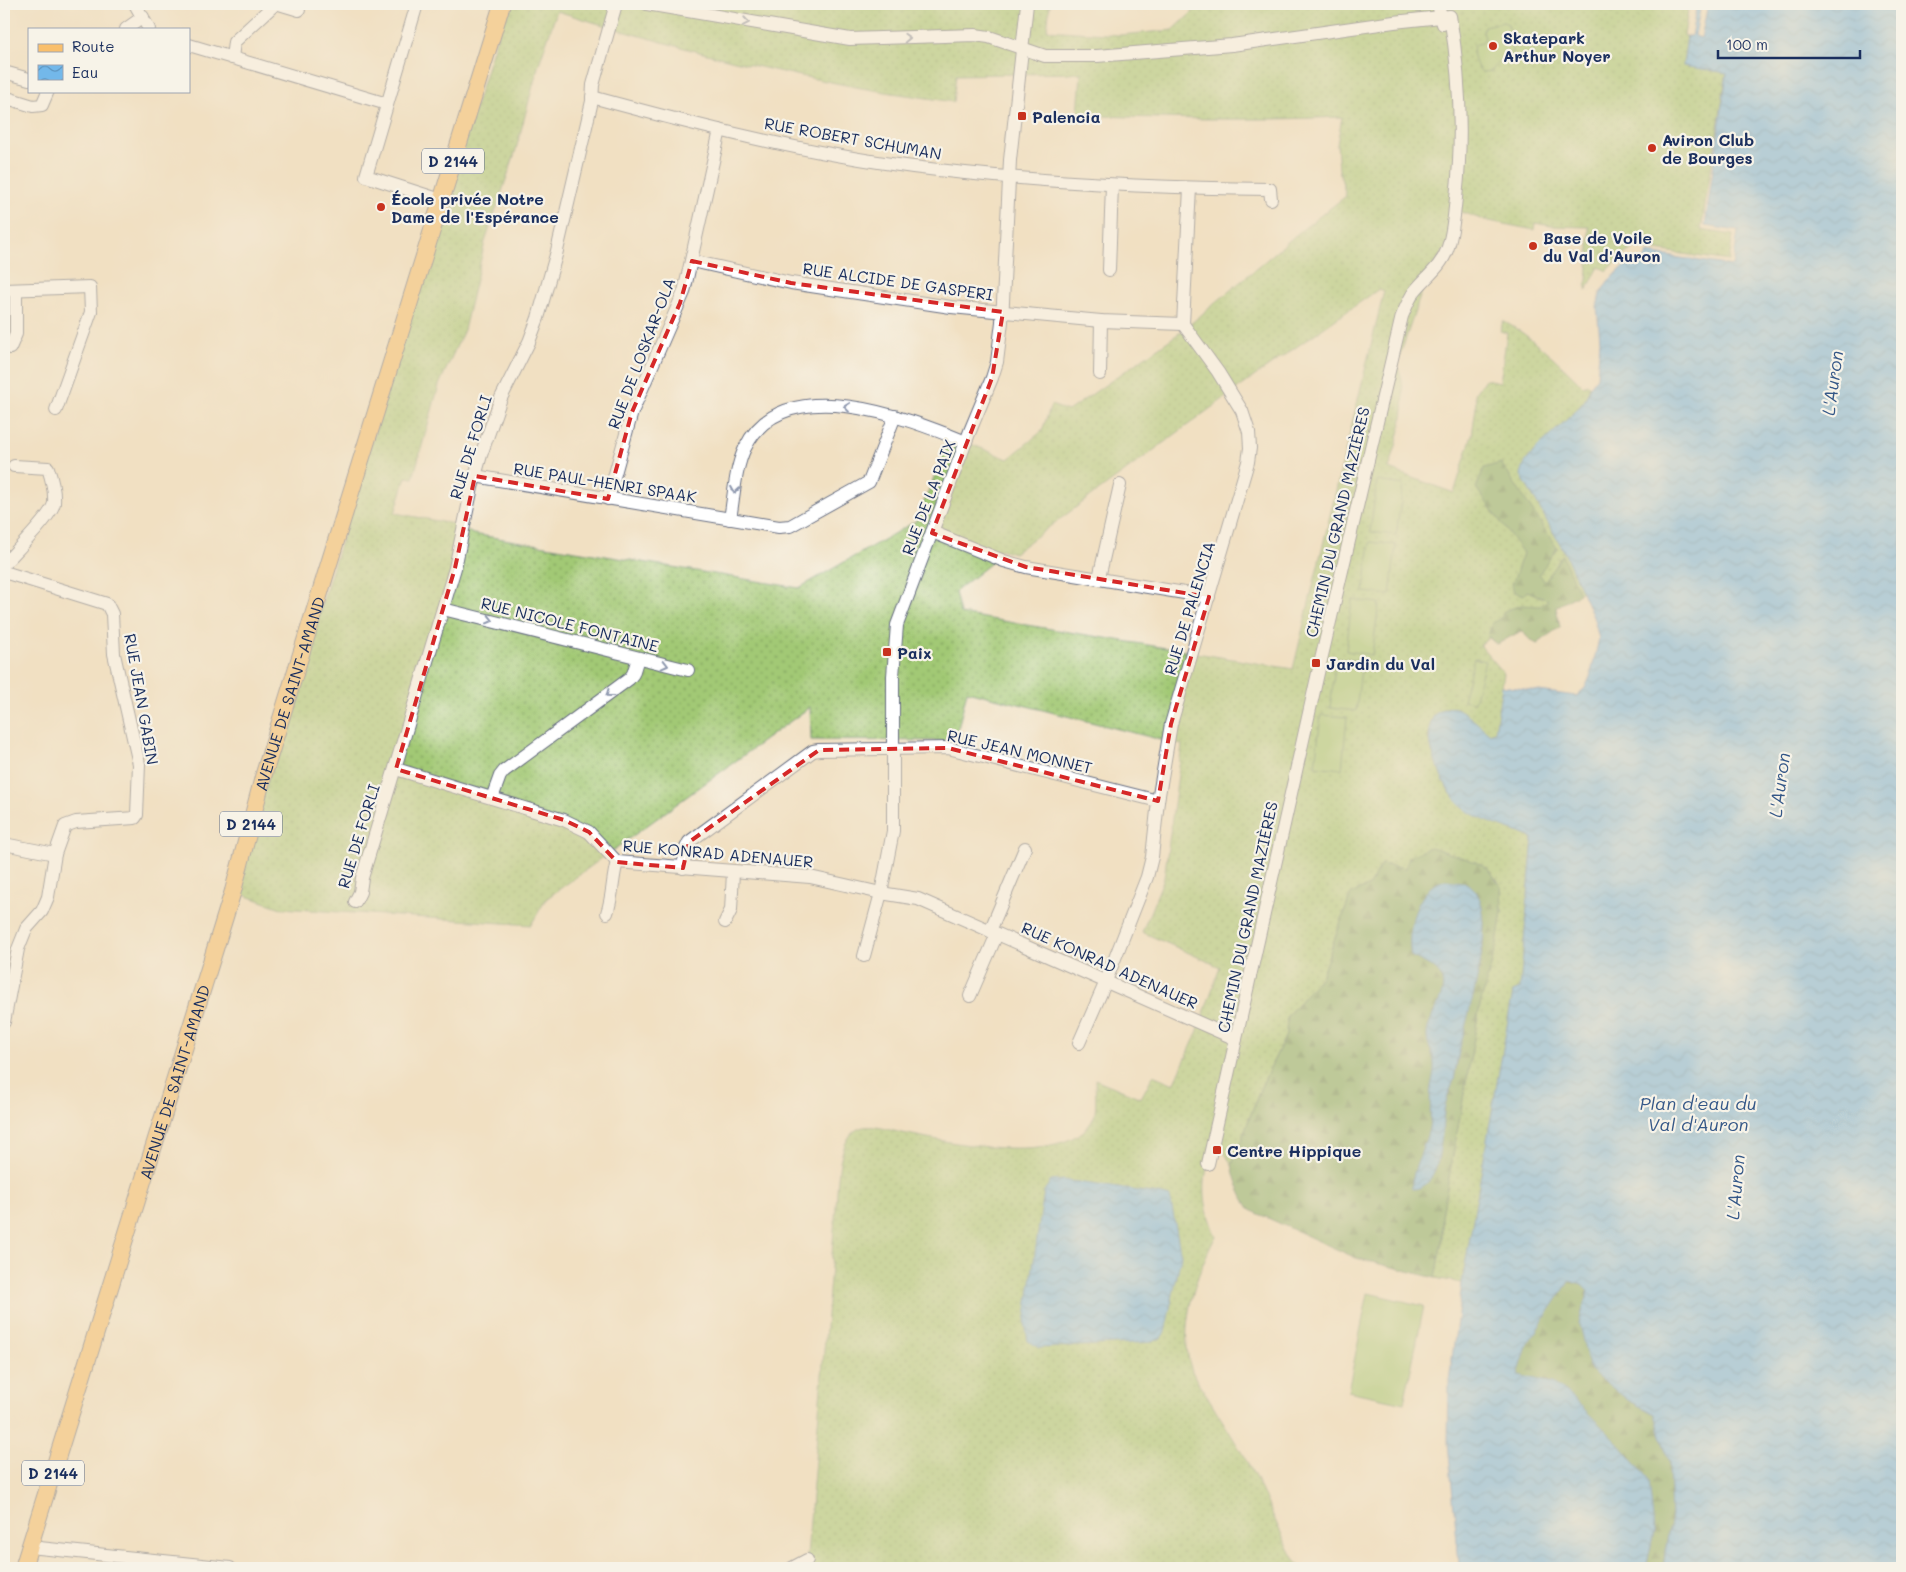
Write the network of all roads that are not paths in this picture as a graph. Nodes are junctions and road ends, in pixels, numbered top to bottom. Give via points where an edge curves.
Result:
1 (135, 4) edge
2 (277, 4) edge
3 (417, 4) edge
4 (502, 4) edge
5 (507, 4) edge
6 (616, 4) edge
7 (647, 4) edge
8 (1027, 4) edge
9 (1438, 4) edge
10 (299, 10) dead end
11 (1440, 17) junction
12 (146, 23) edge
13 (129, 28) edge
14 (190, 45) edge
15 (1021, 48) junction
16 (488, 51) junction
17 (232, 58) junction
18 (4, 72) edge
19 (28, 79) edge
20 (48, 92) edge
21 (4, 97) edge
22 (592, 97) junction
23 (387, 104) junction
24 (720, 130) junction
25 (1009, 177) junction
26 (1112, 185) junction
27 (1190, 188) junction
28 (1271, 199) dead end
29 (441, 200) junction
30 (692, 261) junction
31 (1109, 270) dead end
32 (10, 290) edge
33 (1003, 312) junction
34 (1101, 321) junction
35 (1183, 324) junction
36 (10, 348) dead end
37 (1100, 374) dead end
38 (56, 410) dead end
39 (895, 416) junction
40 (966, 442) junction
41 (14, 466) dead end
42 (475, 476) junction
43 (1120, 485) dead end
44 (608, 499) junction
45 (730, 519) junction
46 (932, 532) junction
47 (4, 564) edge
48 (4, 572) edge
49 (1099, 578) junction
50 (1209, 597) junction
51 (443, 608) junction
52 (638, 658) junction
53 (688, 670) dead end
54 (894, 749) junction
55 (396, 769) junction
56 (492, 798) junction
57 (1158, 801) junction
58 (4, 844) edge
59 (1025, 848) dead end
60 (55, 854) junction
61 (617, 862) junction
62 (683, 868) junction
63 (733, 872) junction
64 (881, 893) junction
65 (355, 902) dead end
66 (607, 913) dead end
67 (725, 922) dead end
68 (994, 932) junction
69 (864, 956) dead end
70 (1106, 982) junction
71 (970, 996) dead end
72 (4, 1022) edge
73 (1236, 1039) junction
74 (1079, 1043) dead end
75 (1208, 1164) dead end
76 (30, 1547) junction
77 (807, 1560) dead end
78 (23, 1568) edge
79 (230, 1568) edge
80 (792, 1568) edge

1 - 12 street
2 - 10 street
2 - 17 street via 234,42
3 - 23 street
4 - 16 main road, AVENUE DE SAINT-AMAND / D 2144
5 - 16 main road, AVENUE DE SAINT-AMAND / D 2144
6 - 22 street, RUE DE FORLI
7 -> 15 street via 832,37 871,40 974,35
8 - 15 street, RUE DE LA PAIX
9 - 11 street
11 - 15 street via 1232,45 1096,56 1046,56
11 - 73 street, CHEMIN DU GRAND MAZIÈRES via 1450,16 1459,89 1459,167 1450,240 1447,252 1412,294 1402,316
12 - 13 street
14 - 17 street
15 - 25 street, RUE DE LA PAIX
16 - 29 main road, AVENUE DE SAINT-AMAND / D 2144
17 - 23 street
18 - 19 street
20 - 21 street via 42,105 33,106
22 - 24 street, RUE ROBERT SCHUMAN
22 - 42 street, RUE DE FORLI via 556,255 538,318 501,398
23 - 29 street via 366,176
24 - 25 street, RUE ROBERT SCHUMAN via 850,157
24 - 30 street, RUE DE LOSKAR-OLA
25 - 26 street, RUE ROBERT SCHUMAN
25 - 33 street, RUE DE LA PAIX
26 - 27 street, RUE ROBERT SCHUMAN
26 - 31 street
27 - 28 street, RUE ROBERT SCHUMAN via 1270,190
27 - 35 street
29 - 76 main road, AVENUE DE SAINT-AMAND / D 2144 via 263,776 227,910
30 - 33 street, RUE ALCIDE DE GASPERI via 791,283
30 - 44 street, RUE DE LOSKAR-OLA via 680,303 632,412
32 - 36 street via 16,334
32 - 38 street via 90,287 90,312
33 - 34 street, RUE ALCIDE DE GASPERI
33 - 40 street, RUE DE LA PAIX via 992,378
34 - 35 street, RUE ALCIDE DE GASPERI
34 - 37 street
35 - 50 street, RUE DE PALENCIA via 1242,411 1249,432 1245,477
39 - 40 street
39 - 45 street, RUE PAUL-HENRI SPAAK via 872,477 863,486 790,526
39 -> 45 street via 816,404 778,413 761,426 746,446 738,470
40 - 46 street, RUE DE LA PAIX
41 - 47 street via 48,468 54,483 54,505
42 - 44 street, RUE PAUL-HENRI SPAAK
42 - 51 street, RUE DE FORLI via 458,558
43 - 49 street
44 - 45 street, RUE PAUL-HENRI SPAAK
46 - 49 street via 1016,564
46 - 54 street, RUE DE LA PAIX via 897,626
48 - 60 street, RUE JEAN GABIN via 108,604 112,614 114,654 139,764 137,815 135,818 76,822 66,826
49 - 50 street
50 - 57 street, RUE DE PALENCIA via 1171,724
51 -> 52 street, RUE NICOLE FONTAINE
51 - 55 street, RUE DE FORLI
52 -> 53 street, RUE NICOLE FONTAINE
52 -> 56 street via 629,679 504,771
54 - 57 street, RUE JEAN MONNET via 956,750
54 - 62 street, RUE JEAN MONNET via 813,751 689,842
54 - 64 street, RUE DE LA PAIX via 893,831
55 - 56 street, RUE KONRAD ADENAUER
55 - 65 street, RUE DE FORLI
56 - 61 street, RUE KONRAD ADENAUER via 579,827 597,840
57 - 70 street, RUE DE PALENCIA via 1147,876
58 - 60 street
59 - 68 street, RUE KONRAD ADENAUER
60 - 72 street via 48,897 42,911 26,929 18,949
61 - 62 street, RUE KONRAD ADENAUER
61 - 66 street
62 - 63 street, RUE KONRAD ADENAUER
63 - 64 street, RUE KONRAD ADENAUER via 810,877
63 - 67 street via 731,910
64 - 68 street, RUE KONRAD ADENAUER via 918,899
64 - 69 street, RUE DE LA PAIX
68 - 70 street, RUE KONRAD ADENAUER
68 - 71 street, RUE KONRAD ADENAUER
70 - 73 street, RUE KONRAD ADENAUER
70 - 74 street, RUE DE PALENCIA
73 - 75 street, CHEMIN DU GRAND MAZIÈRES
76 - 78 main road, AVENUE DE SAINT-AMAND / D 2144
76 - 79 street
77 - 80 street

